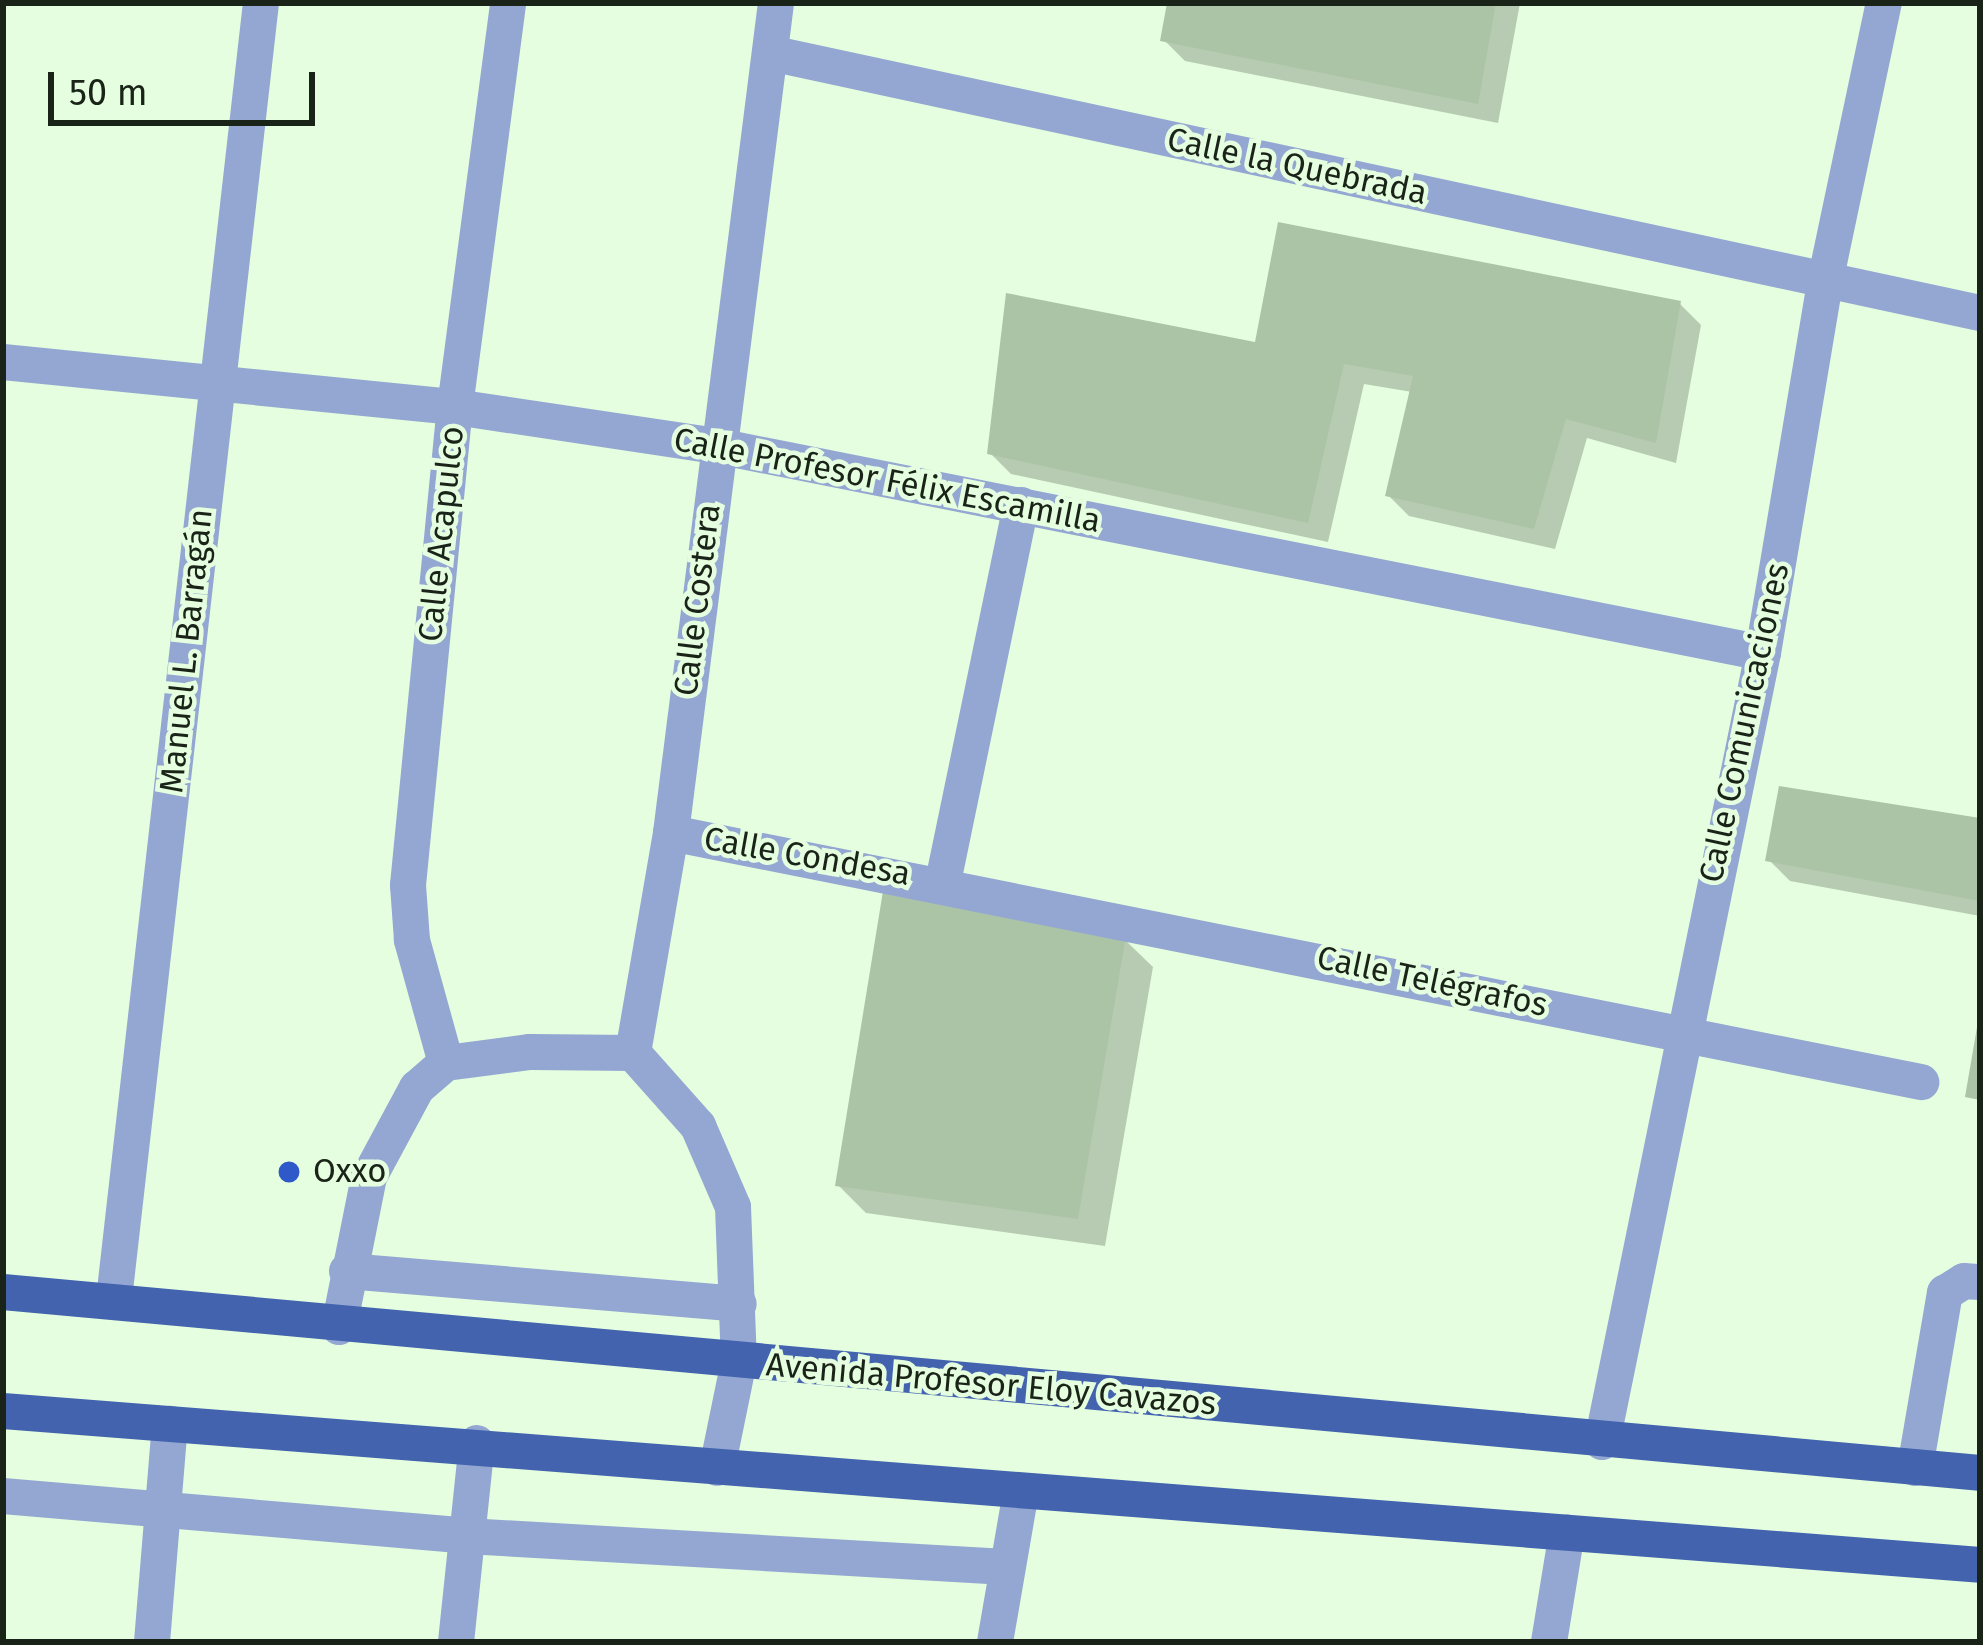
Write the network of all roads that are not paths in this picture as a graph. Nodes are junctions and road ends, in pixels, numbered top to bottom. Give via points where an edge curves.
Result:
1 (261, 3) edge
2 (508, 3) edge
3 (776, 3) edge
4 (1884, 3) edge
5 (770, 53) junction
6 (1825, 282) junction
7 (1980, 313) edge
8 (3, 362) edge
9 (217, 383) junction
10 (454, 407) junction
11 (717, 446) junction
12 (1021, 505) junction
13 (1763, 653) junction
14 (670, 833) junction
15 (943, 882) junction
16 (1679, 1034) junction
17 (633, 1053) junction
18 (446, 1064) junction
19 (1921, 1082) dead end
20 (346, 1271) junction
21 (1980, 1282) edge
22 (3, 1292) edge
23 (114, 1299) junction
24 (739, 1304) junction
25 (340, 1327) junction
26 (739, 1361) junction
27 (3, 1411) edge
28 (170, 1424) junction
29 (1602, 1442) junction
30 (477, 1443) junction
31 (717, 1468) junction
32 (1915, 1468) junction
33 (1980, 1473) edge
34 (1021, 1492) junction
35 (3, 1496) edge
36 (162, 1510) junction
37 (1567, 1532) junction
38 (466, 1535) junction
39 (1980, 1565) edge
40 (1006, 1567) junction
41 (152, 1642) edge
42 (456, 1642) edge
43 (995, 1642) edge
44 (1549, 1642) edge

1 - 9 street, Manuel L. Barragán
2 - 10 street, Calle Acapulco
3 - 5 street, Calle Costera
4 - 6 street, Calle Comunicaciones
5 - 6 street, Calle la Quebrada
5 - 11 street, Calle Costera
6 - 7 street, Calle la Quebrada
6 - 13 street, Calle Comunicaciones
8 - 9 street, Calle Profesor Félix Escamilla
9 - 10 street, Calle Profesor Félix Escamilla
9 - 23 street, Manuel L. Barragán
10 - 11 street, Calle Profesor Félix Escamilla
10 - 18 street, Calle Acapulco via 408,885 412,940
11 - 12 street, Calle Profesor Félix Escamilla
11 - 14 street, Calle Costera
12 - 13 street, Calle Profesor Félix Escamilla
12 - 15 street
13 - 16 street, Calle Comunicaciones
14 - 15 street, Calle Condesa
14 - 17 street, Calle Costera
15 - 16 street, Calle Telégrafos
16 - 19 street, Calle Telégrafos
16 - 29 street, Calle Comunicaciones
17 - 18 street via 530,1052
17 - 24 street via 674,1094 718,1160 733,1207
18 - 20 street via 393,1124
20 - 24 street
20 - 25 street
21 - 32 street via 1945,1293
22 - 23 main road, Avenida Profesor Eloy Cavazos
23 - 25 main road, Avenida Profesor Eloy Cavazos
24 - 26 street
25 - 26 main road, Avenida Profesor Eloy Cavazos
26 - 29 main road, Avenida Profesor Eloy Cavazos
26 - 31 street
27 - 28 main road
28 - 30 main road
28 - 36 street
29 - 32 main road, Avenida Profesor Eloy Cavazos
30 - 31 main road
30 - 38 street
31 - 34 main road
32 - 33 main road, Avenida Profesor Eloy Cavazos
34 - 37 main road
34 - 40 street
35 - 36 street
36 - 38 street
36 - 41 street
37 - 39 main road
37 - 44 street
38 - 40 street
38 - 42 street
40 - 43 street

